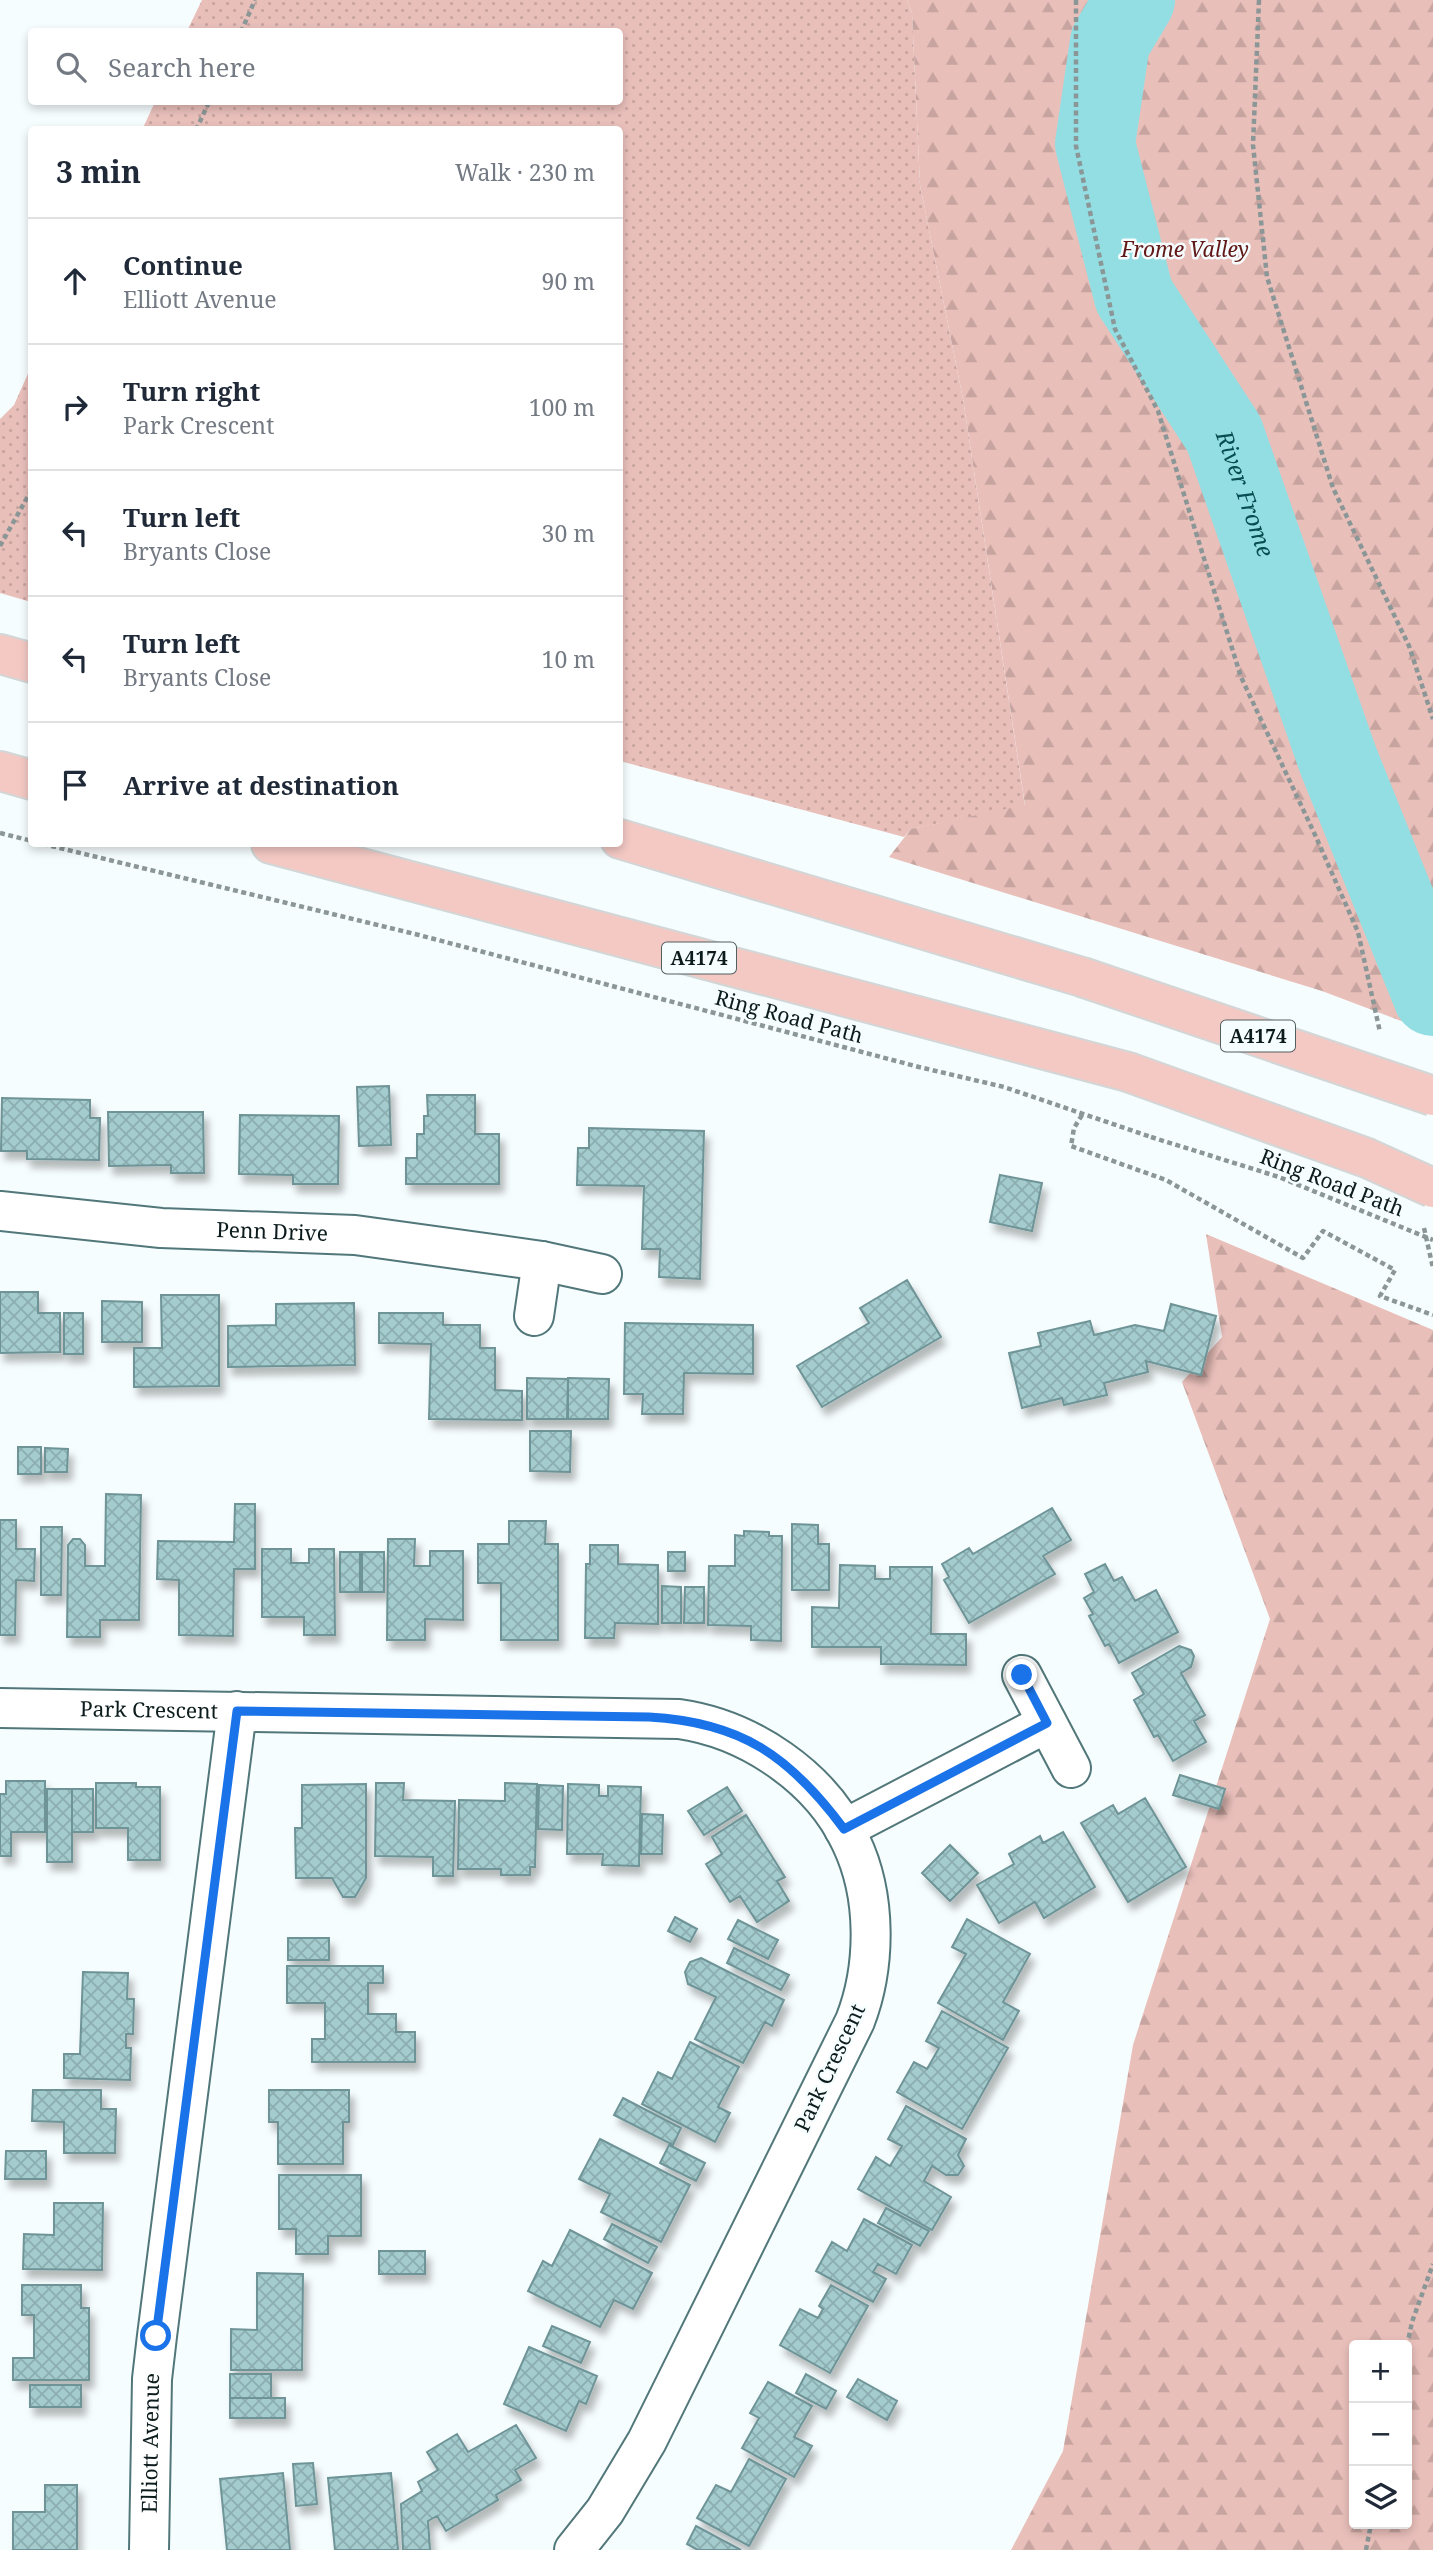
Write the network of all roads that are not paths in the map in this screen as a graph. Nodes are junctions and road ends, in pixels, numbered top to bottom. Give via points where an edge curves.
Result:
1 (0, 654) edge
2 (28, 662) edge
3 (0, 771) edge
4 (28, 779) edge
5 (623, 840) edge
6 (282, 847) edge
7 (1433, 1096) edge
8 (1427, 1201) edge
9 (0, 1211) edge
10 (542, 1261) junction
11 (602, 1274) dead end
12 (534, 1316) dead end
13 (1022, 1675) dead end
14 (0, 1708) edge
15 (237, 1711) junction
16 (1047, 1723) junction
17 (1071, 1769) dead end
18 (844, 1829) junction
19 (149, 2550) edge
20 (574, 2550) edge

1 - 2 highway
3 - 4 highway
5 - 7 highway, A4174, bridge via 1082,977
6 - 8 highway, A4174, bridge via 1128,1072 1367,1158
9 - 10 street, Penn Drive via 161,1228 355,1235
10 - 11 street, Penn Drive
10 - 12 street
13 - 16 street
14 - 15 street, Park Crescent
15 - 18 street, Park Crescent via 694,1721 734,1733 782,1761 825,1802
15 - 19 street, Elliott Avenue via 156,2336
16 - 17 street
16 - 18 street
18 - 20 street, Park Crescent via 859,1866 869,1915 867,1984 855,2021 647,2441 605,2511

